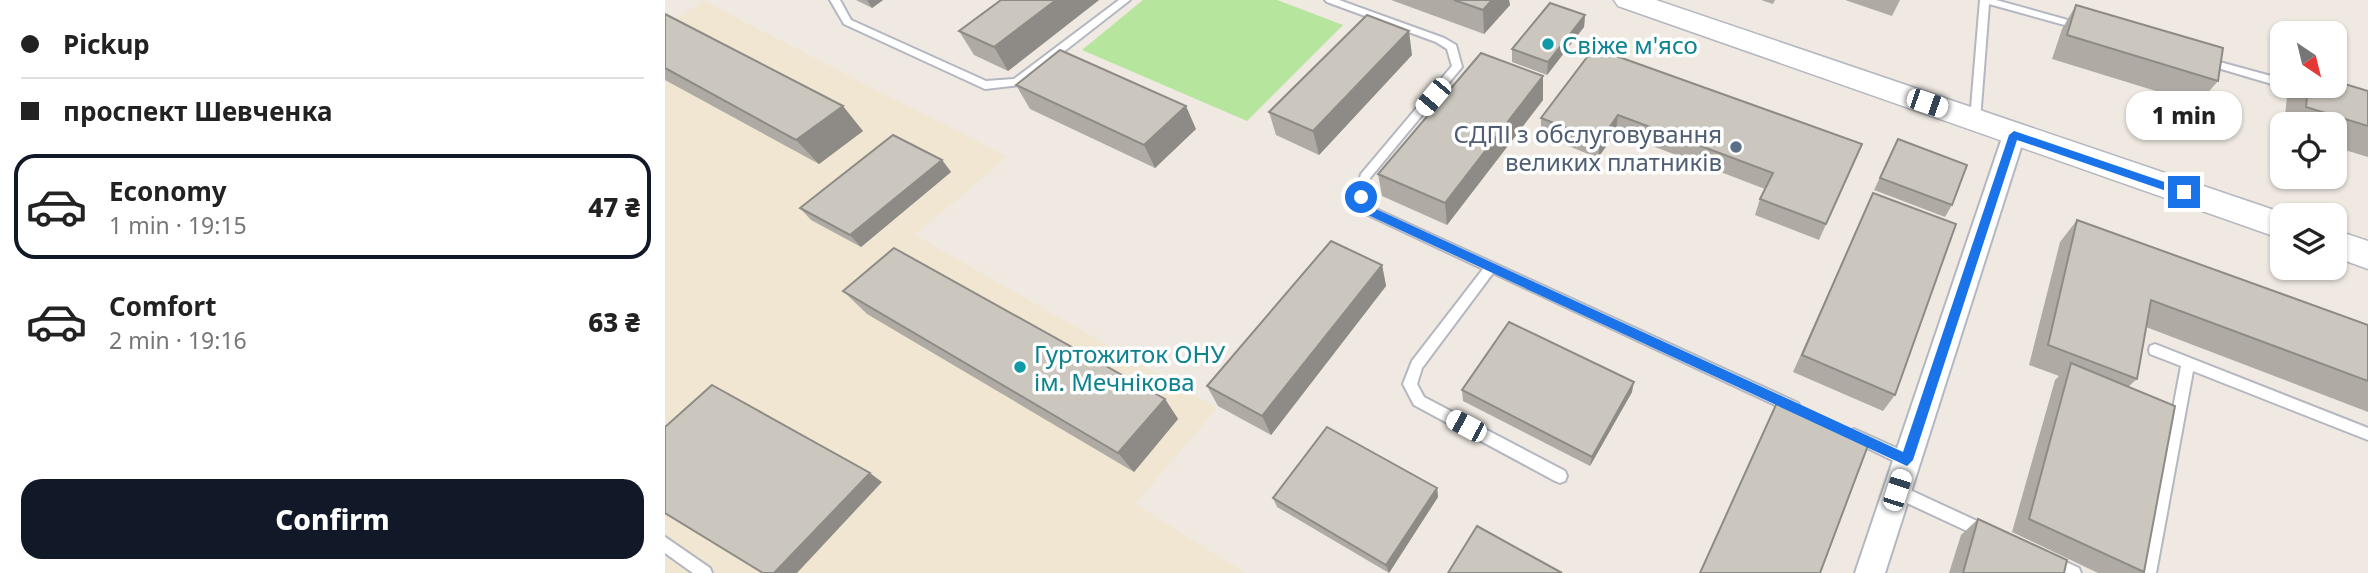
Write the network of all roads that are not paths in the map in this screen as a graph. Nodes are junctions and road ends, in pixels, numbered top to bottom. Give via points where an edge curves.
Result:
1 (835, 0) edge
2 (1125, 0) edge
3 (1330, 0) edge
4 (1628, 0) edge
5 (1985, 0) edge
6 (2088, 29) edge
7 (2192, 58) edge
8 (2270, 80) edge
9 (1975, 120) junction
10 (2014, 135) junction
11 (2270, 222) edge
12 (2347, 247) edge
13 (2368, 255) edge
14 (1491, 267) junction
15 (2155, 350) dead end
16 (2188, 363) junction
17 (1806, 413) edge
18 (1844, 430) edge
19 (2368, 434) edge
20 (1907, 460) junction
21 (1560, 476) dead end
22 (1897, 490) junction
23 (1998, 538) edge
24 (665, 544) edge
25 (2036, 555) edge
26 (705, 573) edge
27 (1870, 573) edge
28 (2074, 573) edge
29 (2149, 573) edge

1 - 2 lane via 847,22 985,85 1017,82
3 - 14 lane via 1453,47 1457,67 1365,177 1361,197 1372,212
4 - 9 main road
5 - 6 lane
5 - 9 lane
7 - 8 lane
9 - 10 main road
10 - 11 main road
10 - 20 street
12 - 13 main road
14 - 17 lane
14 - 21 lane via 1417,365 1410,384 1419,401
15 - 16 lane
16 - 19 lane
16 - 29 lane
18 - 20 lane
20 - 22 street
22 - 23 lane
22 - 27 street
24 - 26 lane
25 - 28 lane

